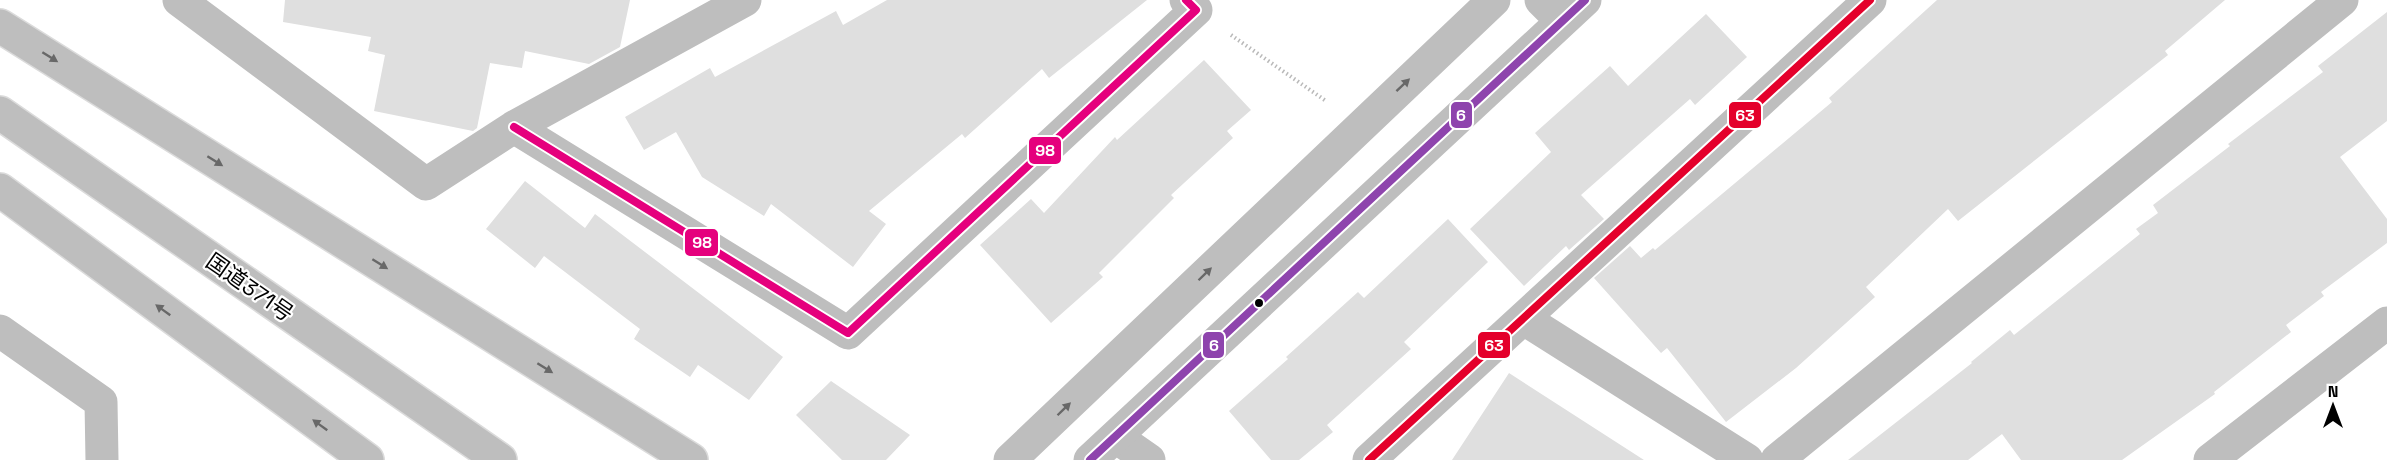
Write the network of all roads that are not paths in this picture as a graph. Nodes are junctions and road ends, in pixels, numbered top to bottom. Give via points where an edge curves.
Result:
1 (179, 0) edge
2 (741, 0) edge
3 (1494, 0) edge
4 (1870, 0) edge
5 (2342, 0) edge
6 (1191, 5) edge
7 (1563, 7) edge
8 (214, 13) edge
9 (0, 26) edge
10 (0, 113) edge
11 (514, 127) junction
12 (0, 190) edge
13 (1524, 319) junction
14 (2387, 323) edge
15 (0, 331) edge
16 (1116, 437) junction
17 (102, 460) edge
18 (367, 460) edge
19 (500, 460) edge
20 (691, 460) edge
21 (1010, 460) edge
22 (1090, 460) edge
23 (1149, 460) edge
24 (1369, 460) edge
25 (1747, 460) edge
26 (1777, 460) edge
27 (2210, 460) edge

1 - 8 main road
2 - 11 main road
21 -> 3 main road
4 - 13 main road
5 - 26 main road
6 - 11 main road via 848,333
7 - 16 main road
8 - 11 main road via 426,184
9 -> 20 main road
10 - 19 main road, 国道371号
18 -> 12 main road
13 - 24 main road
13 - 25 main road
14 - 27 main road
15 - 17 main road via 102,402
16 - 22 main road
16 - 23 main road

